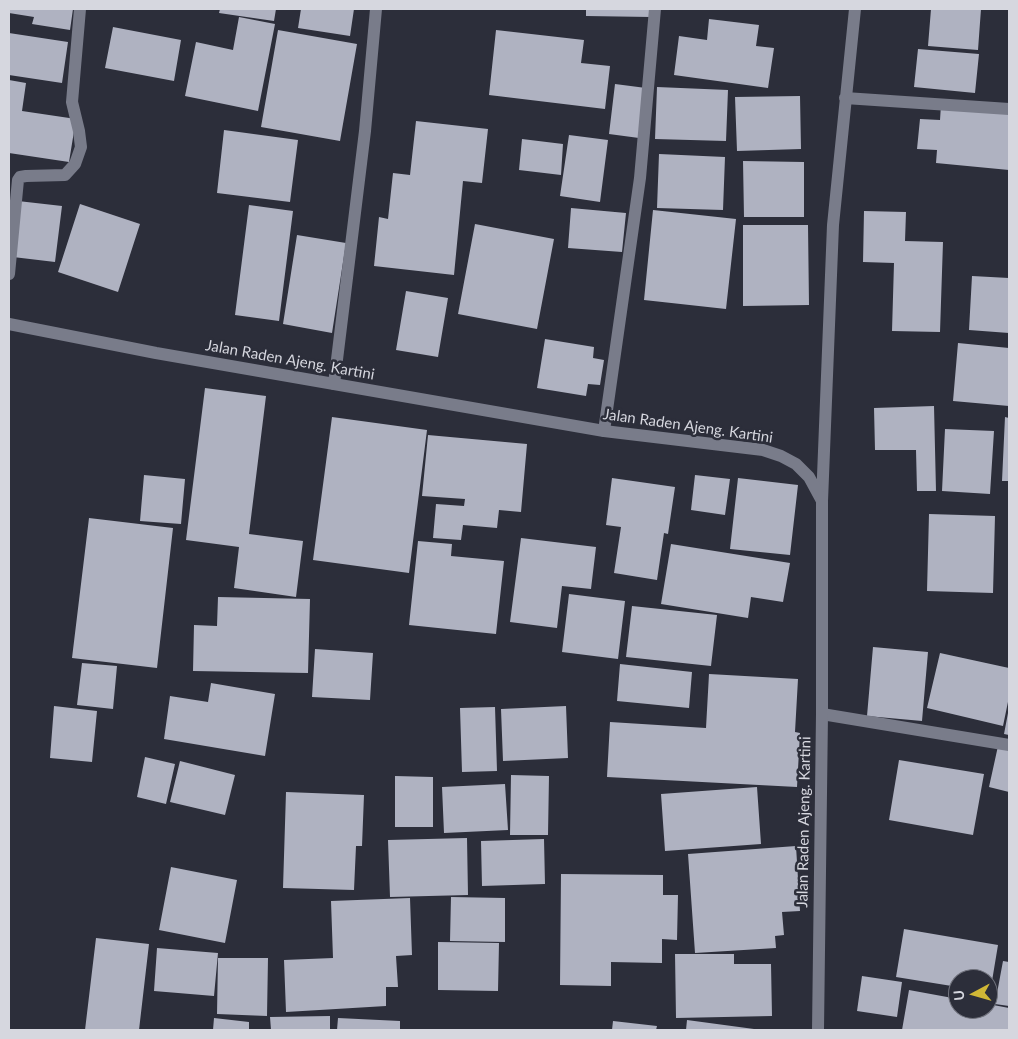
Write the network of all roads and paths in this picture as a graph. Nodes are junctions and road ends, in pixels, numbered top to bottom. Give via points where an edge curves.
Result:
1 (80, 9) edge
2 (376, 9) edge
3 (655, 9) edge
4 (855, 9) edge
5 (845, 98) junction
6 (1009, 109) edge
7 (9, 274) edge
8 (9, 324) edge
9 (334, 384) junction
10 (604, 431) junction
11 (822, 501) junction
12 (822, 714) junction
13 (1009, 745) edge
14 (818, 1030) edge

1 - 7 street via 72,102 80,147 75,164 65,175 26,176 18,180
2 - 9 street via 365,131
3 - 10 street via 640,178
4 - 5 street
5 - 6 street
5 - 11 street via 833,225
8 - 9 street, Jalan Raden Ajeng. Kartini
9 - 10 street, Jalan Raden Ajeng. Kartini
10 - 11 street, Jalan Raden Ajeng. Kartini via 763,450 796,464 809,477
11 - 12 street, Jalan Raden Ajeng. Kartini
12 - 13 street
12 - 14 street, Jalan Raden Ajeng. Kartini

